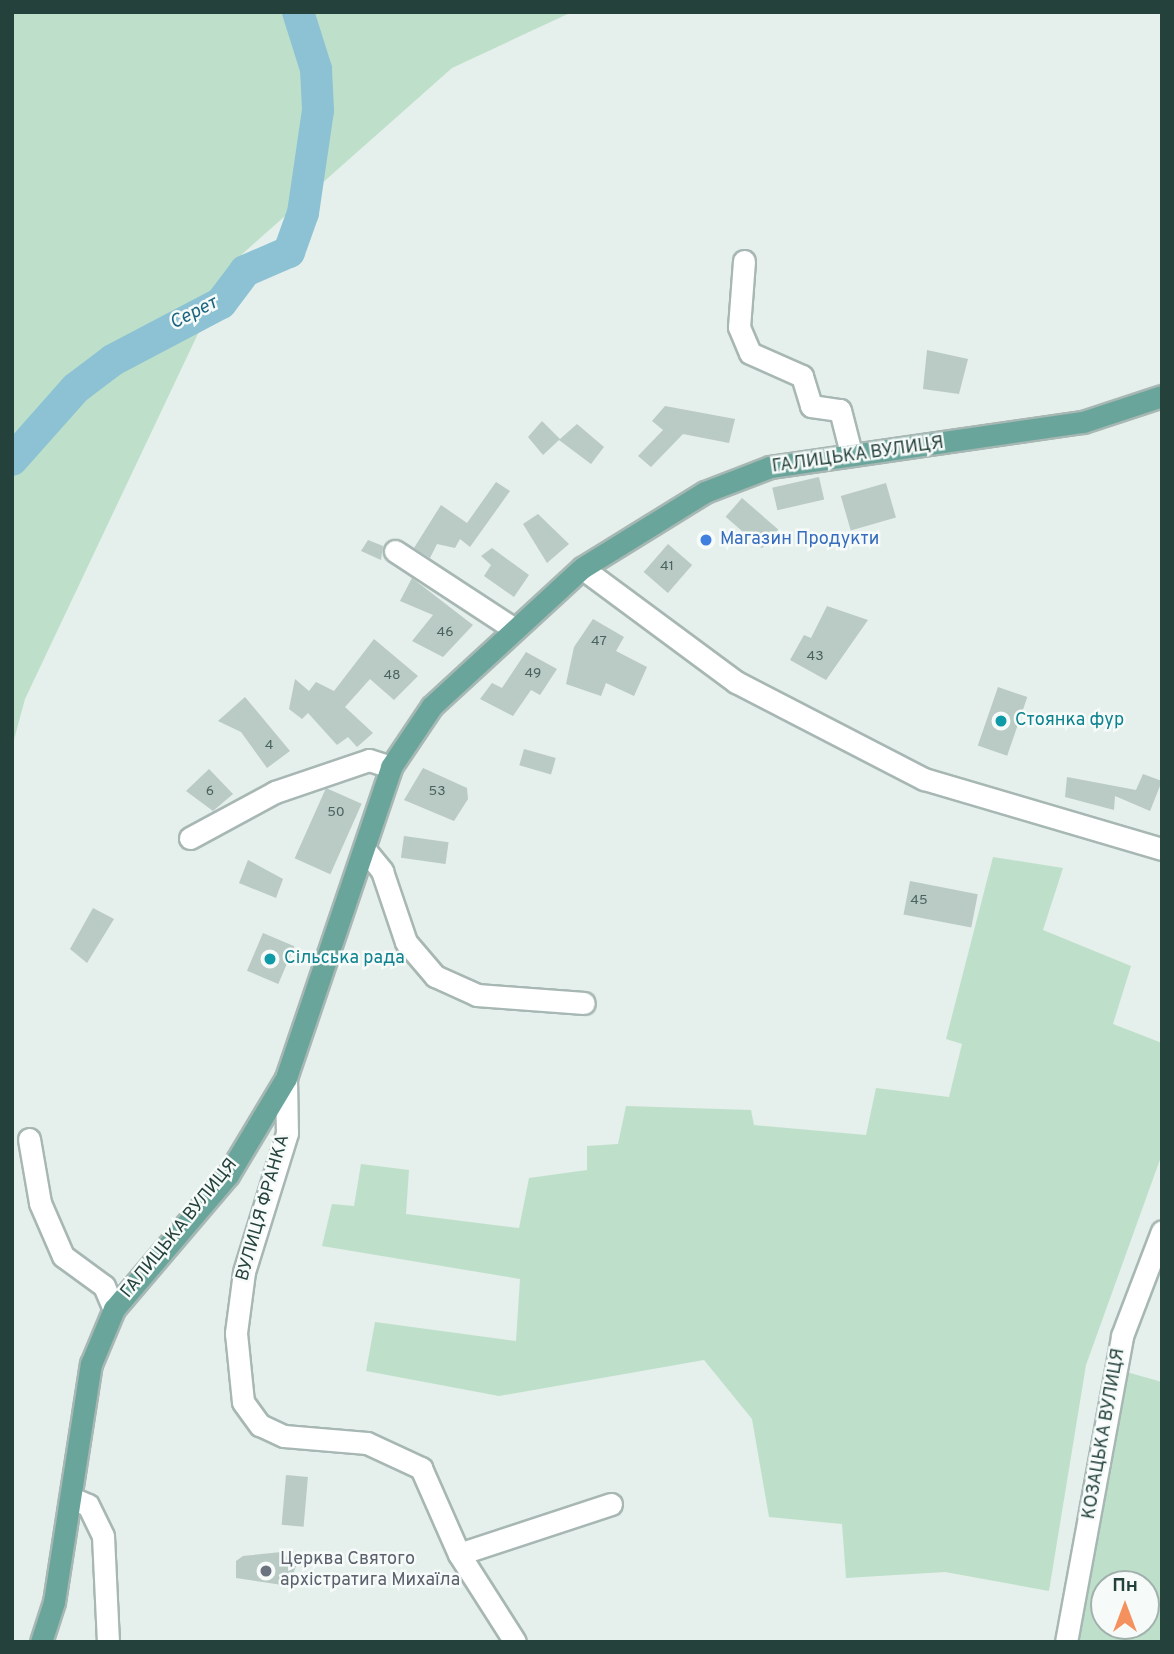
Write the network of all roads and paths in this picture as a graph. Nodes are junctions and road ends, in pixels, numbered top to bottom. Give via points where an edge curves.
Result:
1 (744, 261) dead end
2 (1162, 396) edge
3 (851, 453) junction
4 (395, 551) dead end
5 (582, 568) junction
6 (511, 628) junction
7 (391, 767) junction
8 (190, 838) dead end
9 (1162, 849) edge
10 (366, 851) junction
11 (584, 1003) dead end
12 (286, 1078) junction
13 (29, 1139) dead end
14 (1162, 1231) edge
15 (114, 1309) junction
16 (72, 1498) junction
17 (611, 1504) dead end
18 (459, 1554) junction
19 (41, 1642) edge
20 (108, 1642) edge
21 (515, 1642) edge
22 (1066, 1642) edge

1 - 3 street via 739,327 750,353 803,376 811,406 840,410
2 - 3 main road, ГАЛИЦЬКА ВУЛИЦЯ via 1083,422
3 - 5 main road, ГАЛИЦЬКА ВУЛИЦЯ via 770,467 705,492
4 - 6 street
5 - 6 main road, ГАЛИЦЬКА ВУЛИЦЯ
5 - 9 street via 736,682 924,779
6 - 7 main road, ГАЛИЦЬКА ВУЛИЦЯ via 432,706
7 - 8 street via 369,760 275,792
7 - 10 main road, ГАЛИЦЬКА ВУЛИЦЯ
10 - 11 street via 382,871 406,942 435,976 477,995
10 - 12 main road, ГАЛИЦЬКА ВУЛИЦЯ
12 - 15 main road, ГАЛИЦЬКА ВУЛИЦЯ via 228,1175
12 - 18 street, ВУЛИЦЯ ФРАНКА via 287,1133 242,1284 234,1369 243,1402 260,1425 284,1436 367,1443 421,1468
13 - 15 street via 40,1203 63,1256 104,1286
14 - 22 street, КОЗАЦЬКА ВУЛИЦЯ via 1122,1336
15 - 16 main road, ГАЛИЦЬКА ВУЛИЦЯ via 91,1364
16 - 19 main road, ГАЛИЦЬКА ВУЛИЦЯ
16 - 20 street via 88,1505 103,1536
17 - 18 street
18 - 21 street, ВУЛИЦЯ ФРАНКА

